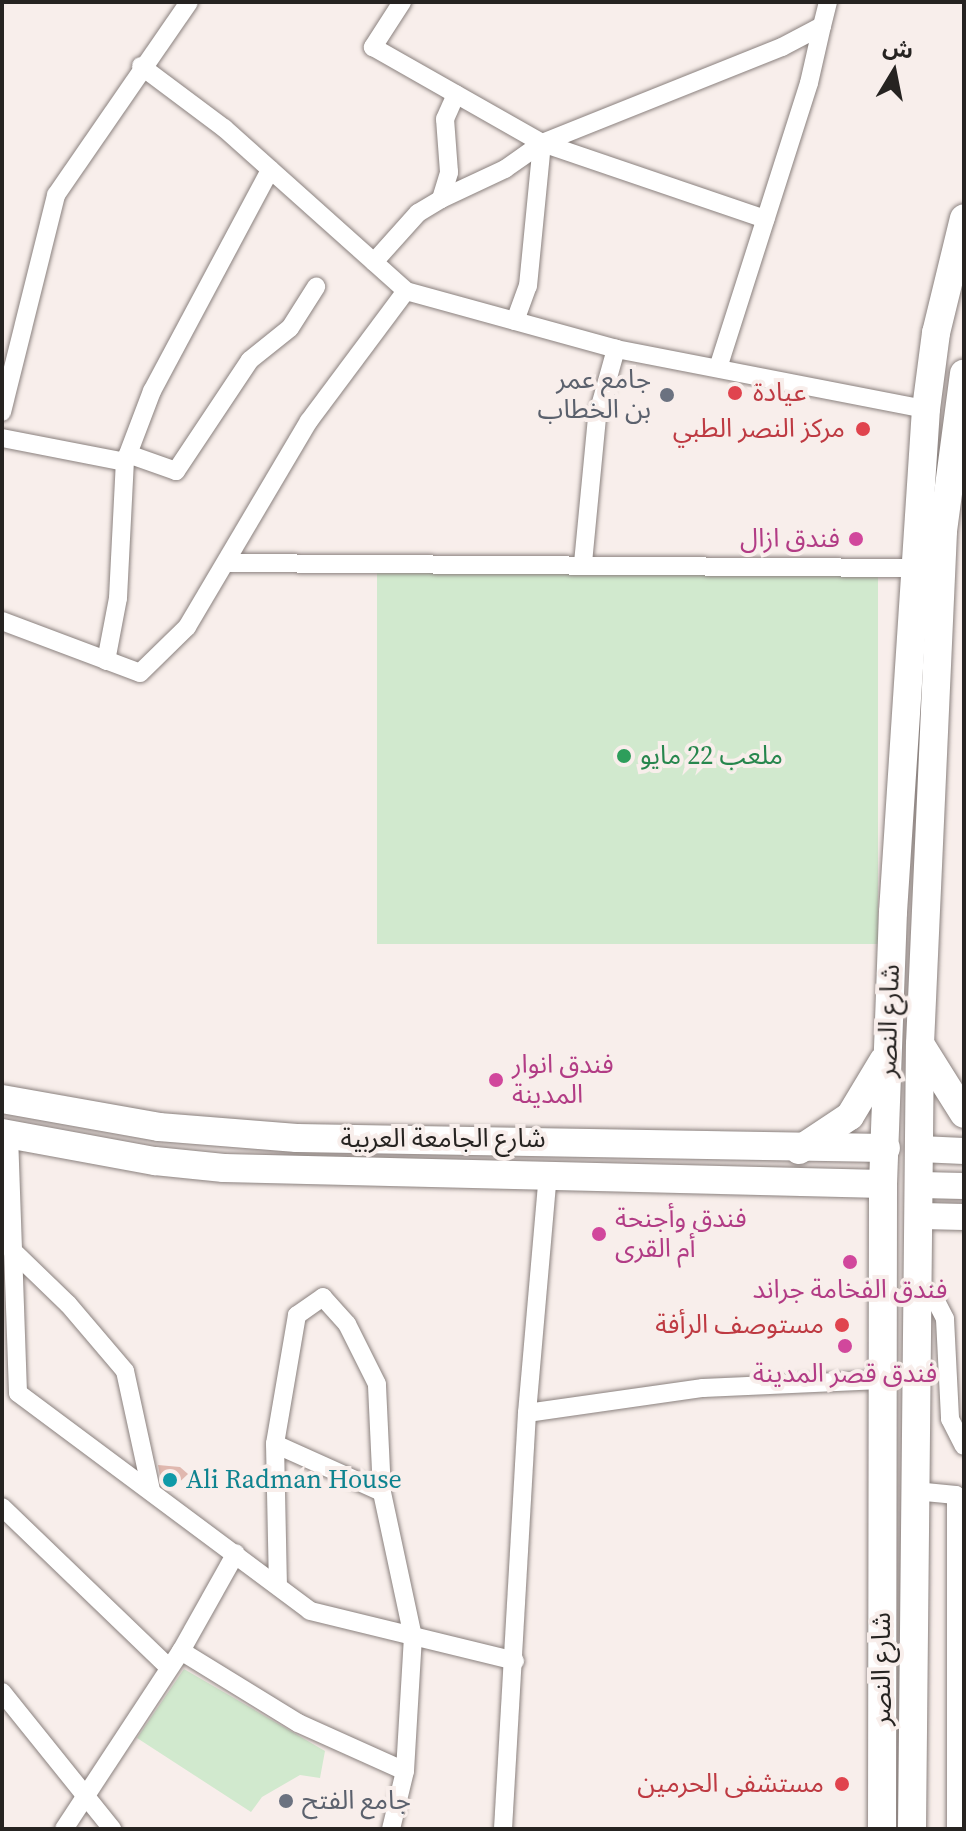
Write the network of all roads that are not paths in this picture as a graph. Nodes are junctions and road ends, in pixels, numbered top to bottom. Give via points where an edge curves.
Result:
1 (189, 2) edge
2 (402, 2) edge
3 (828, 2) edge
4 (822, 26) junction
5 (141, 66) junction
6 (456, 94) junction
7 (542, 143) junction
8 (270, 170) junction
9 (441, 199) junction
10 (964, 218) edge
11 (765, 219) junction
12 (374, 262) junction
13 (316, 287) dead end
14 (406, 291) junction
15 (515, 321) junction
16 (616, 349) junction
17 (718, 368) junction
18 (964, 373) edge
19 (926, 409) junction
20 (2, 412) edge
21 (2, 438) edge
22 (960, 438) edge
23 (127, 458) junction
24 (227, 563) junction
25 (583, 563) junction
26 (913, 568) junction
27 (2, 621) edge
28 (106, 661) junction
29 (895, 895) junction
30 (930, 897) junction
31 (927, 940) junction
32 (892, 941) junction
33 (888, 1033) junction
34 (920, 1044) junction
35 (2, 1099) edge
36 (964, 1114) edge
37 (6, 1134) edge
38 (886, 1148) junction
39 (920, 1149) junction
40 (799, 1150) junction
41 (964, 1151) edge
42 (548, 1174) junction
43 (921, 1185) junction
44 (964, 1186) edge
45 (883, 1196) junction
46 (922, 1216) junction
47 (964, 1217) edge
48 (12, 1250) junction
49 (918, 1291) junction
50 (881, 1380) junction
51 (2, 1382) edge
52 (18, 1393) junction
53 (527, 1413) junction
54 (275, 1444) junction
55 (964, 1446) edge
56 (151, 1490) junction
57 (915, 1491) junction
58 (382, 1492) junction
59 (883, 1493) junction
60 (2, 1507) edge
61 (917, 1542) junction
62 (882, 1544) junction
63 (236, 1553) junction
64 (278, 1584) junction
65 (413, 1637) junction
66 (181, 1651) junction
67 (515, 1661) junction
68 (167, 1666) junction
69 (2, 1692) edge
70 (405, 1771) junction
71 (84, 1795) junction
72 (64, 1829) edge
73 (112, 1829) edge
74 (391, 1829) edge
75 (503, 1829) edge
76 (882, 1829) edge
77 (912, 1829) edge
78 (956, 1829) edge

1 - 5 street
2 - 6 street via 373,47
3 - 4 street
4 - 7 street
4 - 11 street
5 - 8 street
5 - 20 street via 56,195
6 - 7 street
6 - 9 street via 445,119 449,172
7 - 9 street via 505,169
7 - 11 street
7 - 15 street via 528,286
8 - 12 street
8 - 23 street via 152,391
9 - 12 street via 418,213
10 - 19 main road, شارع النصر via 936,333
11 - 17 street
12 - 14 street
13 - 23 street via 290,328 250,360 176,471
14 - 15 street
14 - 24 street via 309,421
15 - 16 street
16 - 17 street
16 - 25 street via 597,417
17 - 19 street
18 - 22 main road, شارع النصر
19 - 26 main road, شارع النصر
21 - 23 street
22 - 30 main road, شارع النصر via 943,531
23 - 28 street via 118,598
24 - 25 street
24 - 28 street via 187,627 140,673
25 - 26 street
26 - 29 main road, شارع النصر
27 - 28 street
29 - 30 main road via 912,905
29 - 32 main road, شارع النصر
30 - 31 main road, شارع النصر
31 - 32 main road via 906,935
31 - 34 main road, شارع النصر
32 - 33 main road, شارع النصر
33 - 38 main road, شارع النصر
33 - 40 main road via 881,1071 864,1100 850,1116
34 - 36 main road
34 - 39 main road, شارع النصر
35 - 40 main road, شارع الجامعة العربية via 159,1127 297,1138 567,1140
37 - 42 main road, شارع الجامعة العربية via 224,1168
37 - 48 street
38 - 40 main road, شارع الجامعة العربية
38 - 45 main road, شارع النصر
39 - 41 street
39 - 43 main road, شارع النصر
42 - 45 main road, شارع الجامعة العربية via 797,1181
42 - 53 street
43 - 44 street
43 - 46 main road, شارع النصر
45 - 50 main road, شارع النصر
46 - 47 street
46 - 49 main road, شارع النصر
48 - 52 street
48 - 56 street via 68,1304 125,1371
49 - 55 street via 937,1303 945,1319 950,1419 954,1436
49 - 57 main road, شارع النصر
50 - 53 street via 703,1388
50 - 59 main road, شارع النصر
51 - 52 street
52 - 56 street
53 - 67 street
54 - 58 street
54 - 58 street via 297,1315 323,1297 347,1324 377,1384
54 - 64 street
56 - 63 street
57 - 59 main road via 901,1497
57 - 61 main road, شارع النصر
57 - 78 street via 956,1495
58 - 65 street
59 - 62 main road, شارع النصر
60 - 68 street
61 - 62 main road via 910,1531 892,1530
61 - 77 main road, شارع النصر
62 - 76 main road, شارع النصر
63 - 64 street
63 - 66 street
64 - 65 street via 310,1611
65 - 67 street
65 - 70 street
66 - 68 street
66 - 70 street via 298,1723
67 - 75 street
68 - 71 street
69 - 71 street
70 - 74 street
71 - 72 street
71 - 73 street

